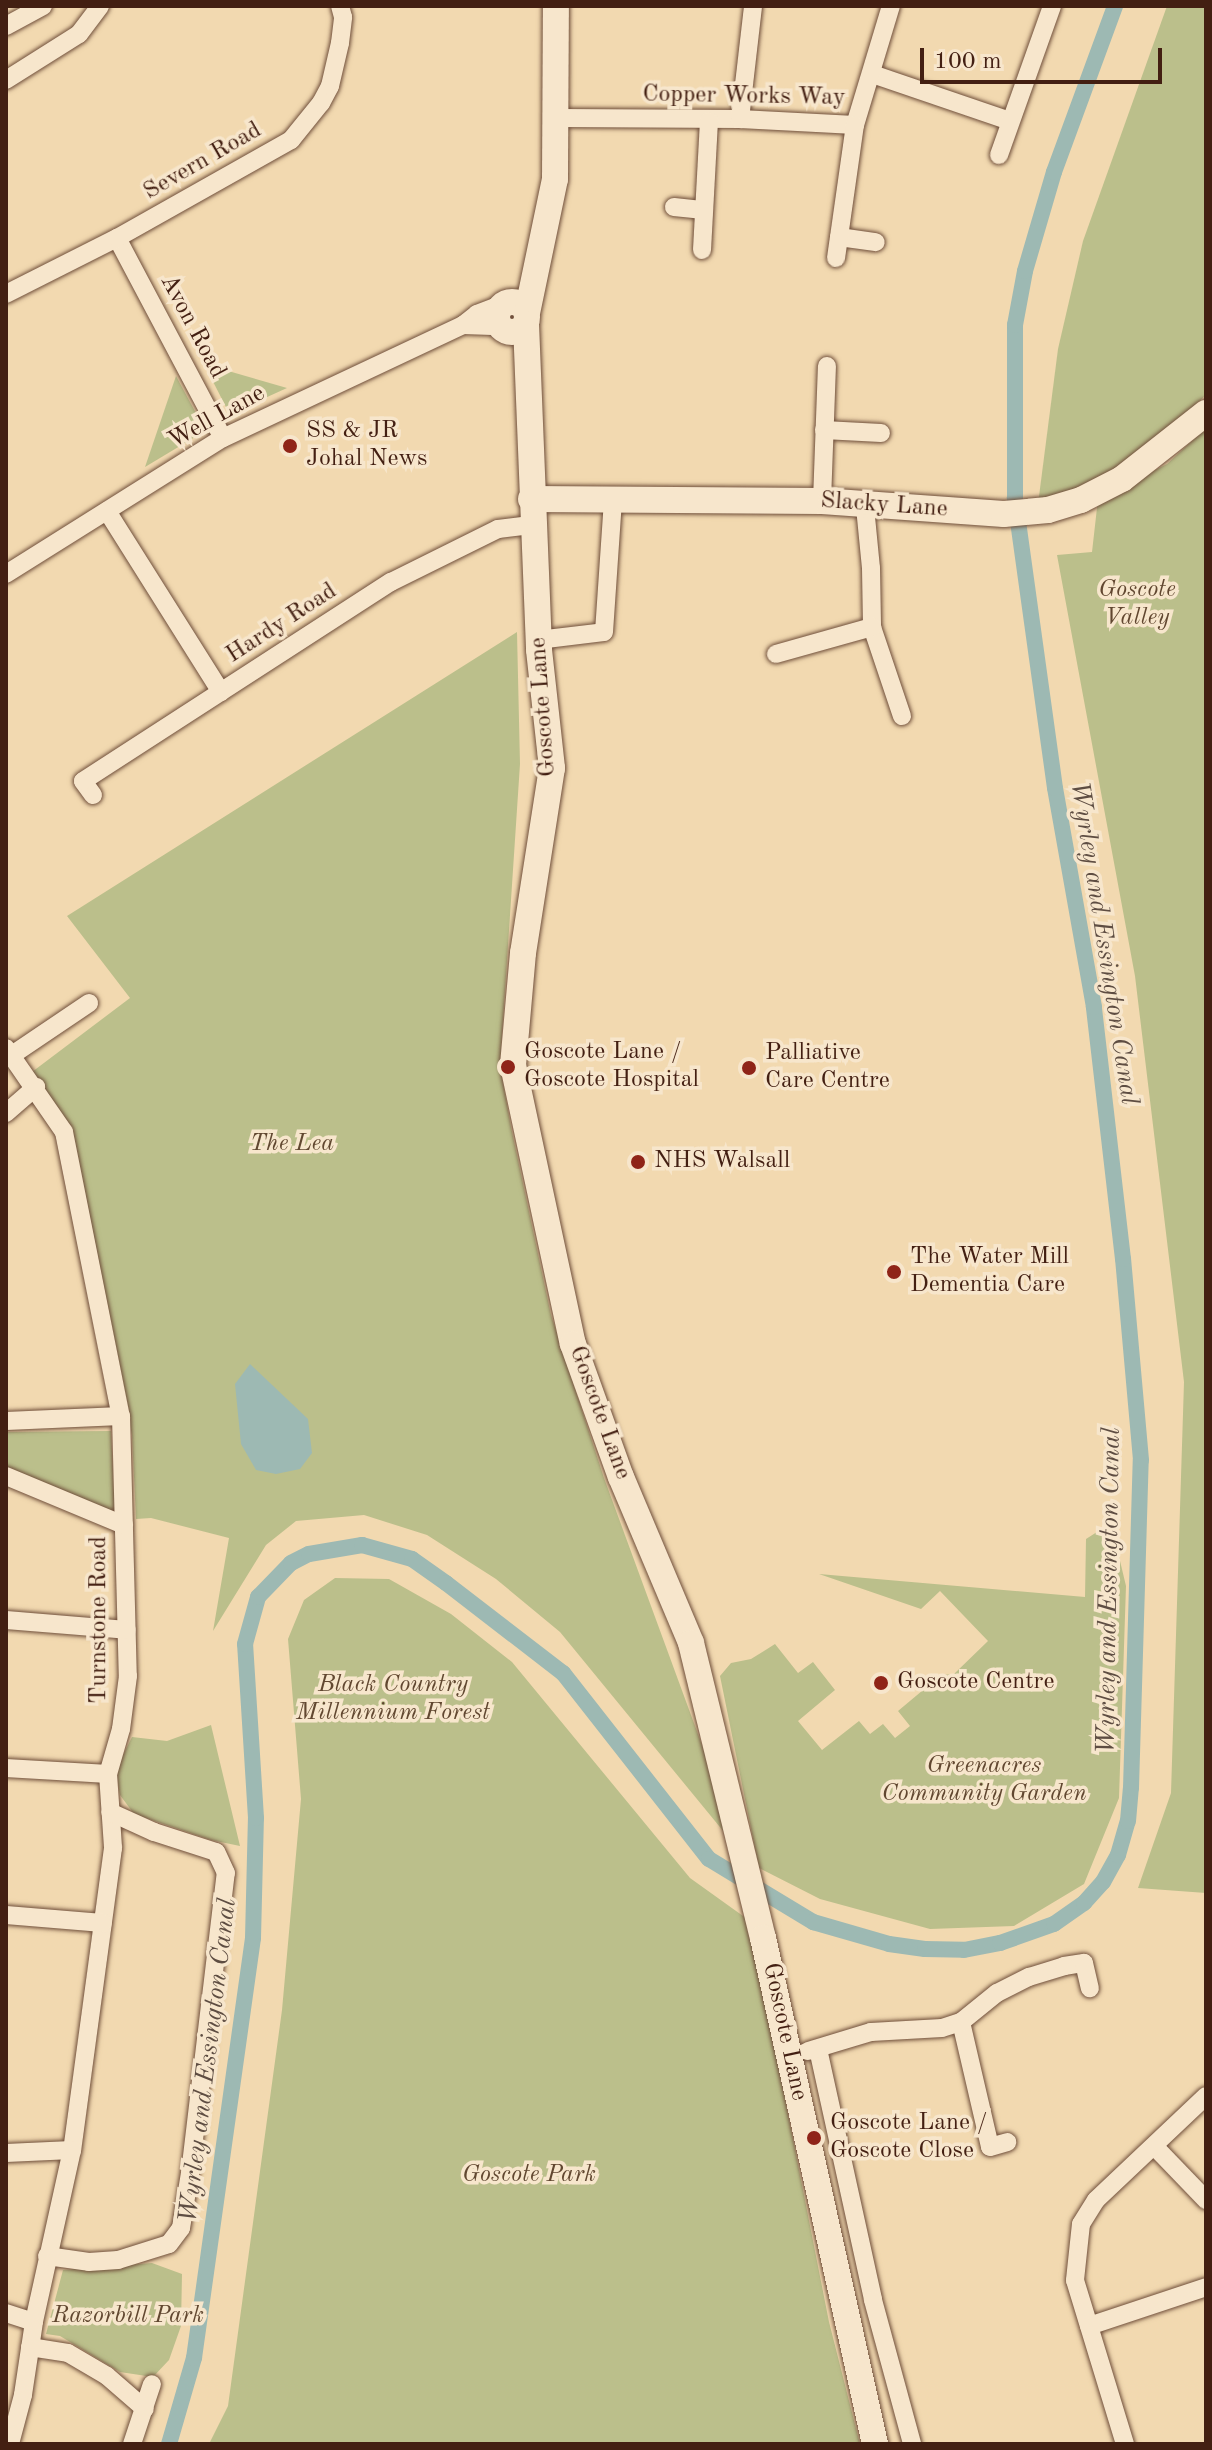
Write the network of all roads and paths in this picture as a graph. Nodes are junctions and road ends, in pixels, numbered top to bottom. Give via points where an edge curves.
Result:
1 (43, 6) edge
2 (100, 6) edge
3 (340, 6) edge
4 (556, 6) edge
5 (753, 6) edge
6 (891, 6) edge
7 (1052, 6) edge
8 (6, 26) edge
9 (872, 74) junction
10 (6, 80) edge
11 (558, 118) junction
12 (740, 119) junction
13 (709, 121) junction
14 (1010, 121) junction
15 (855, 125) junction
16 (999, 155) dead end
17 (674, 207) dead end
18 (704, 210) junction
19 (839, 237) junction
20 (117, 238) junction
21 (876, 242) dead end
22 (702, 250) dead end
23 (836, 258) dead end
24 (6, 294) edge
25 (512, 317) junction
26 (827, 366) dead end
27 (1206, 413) edge
28 (824, 430) junction
29 (881, 433) dead end
30 (223, 438) junction
31 (613, 500) junction
32 (822, 501) junction
33 (865, 507) junction
34 (107, 511) junction
35 (532, 512) junction
36 (6, 574) edge
37 (872, 627) junction
38 (538, 640) junction
39 (776, 654) dead end
40 (221, 692) junction
41 (902, 716) dead end
42 (93, 795) dead end
43 (89, 1003) dead end
44 (9, 1051) edge
45 (36, 1087) junction
46 (6, 1113) edge
47 (121, 1416) junction
48 (6, 1421) edge
49 (6, 1476) edge
50 (124, 1525) junction
51 (6, 1620) edge
52 (127, 1630) junction
53 (6, 1768) edge
54 (108, 1774) junction
55 (110, 1812) junction
56 (6, 1915) edge
57 (103, 1923) junction
58 (1090, 1988) dead end
59 (961, 2022) junction
60 (818, 2049) junction
61 (790, 2056) junction
62 (1206, 2096) edge
63 (1007, 2142) dead end
64 (1155, 2147) junction
65 (72, 2150) junction
66 (6, 2153) edge
67 (1206, 2200) edge
68 (47, 2256) junction
69 (1206, 2287) edge
70 (873, 2300) junction
71 (842, 2309) junction
72 (6, 2313) edge
73 (34, 2322) junction
74 (1089, 2326) junction
75 (30, 2347) junction
76 (152, 2384) dead end
77 (145, 2409) junction
78 (10, 2444) edge
79 (132, 2444) edge
80 (875, 2444) edge
81 (912, 2444) edge
82 (1125, 2444) edge

1 - 8 street
2 - 10 street via 79,34
3 - 20 street, Severn Road via 340,43 330,86 291,140
4 - 11 street
5 - 12 street
6 - 9 street, Copper Works Way
7 - 14 street
9 - 14 street
9 - 15 street, Copper Works Way
11 - 13 street, Copper Works Way
11 - 25 street via 552,206 535,269
12 - 13 street, Copper Works Way
12 - 15 street, Copper Works Way
13 - 18 street
14 - 16 street
15 - 19 street
17 - 18 street
18 - 22 street
19 - 21 street
19 - 23 street
20 - 24 street, Severn Road
20 - 30 street, Avon Road
25 - 30 street, Well Lane via 463,325
25 - 35 street, Goscote Lane via 528,358
26 - 28 street
27 - 33 street, Slacky Lane via 1122,479 1081,500 1004,514
28 - 29 street
28 - 32 street
30 - 34 street, Well Lane
31 - 32 street, Slacky Lane
31 - 35 street, Slacky Lane
31 - 38 street via 604,632
32 - 33 street, Slacky Lane
33 - 37 street
34 - 36 street, Well Lane
34 - 40 street
35 - 38 street, Goscote Lane
35 - 40 street, Hardy Road via 391,582
37 - 39 street
37 - 41 street
38 - 61 street, Goscote Lane via 552,768 523,953 513,1065 573,1344 621,1477 691,1643
40 - 42 street, Hardy Road via 83,781
43 - 44 street
44 - 45 street, Turnstone Road
45 - 46 street
45 - 47 street, Turnstone Road via 64,1132
47 - 48 street
47 - 50 street, Turnstone Road
49 - 50 street
50 - 52 street, Turnstone Road
51 - 52 street
52 - 54 street, Turnstone Road via 123,1716
53 - 54 street
54 - 55 street, Turnstone Road
55 - 57 street, Turnstone Road via 113,1848
55 - 68 street via 216,1852 226,1873 190,2173 181,2228 169,2244 118,2260
56 - 57 street
57 - 65 street, Turnstone Road
58 - 59 street via 1084,1963 1064,1966 997,1993
59 - 60 street via 871,2032
59 - 63 street via 990,2147
60 - 61 street
60 - 70 street, Goscote Lane
61 - 71 street, Goscote Lane
62 - 64 street
64 - 67 street
64 - 74 street via 1096,2200 1081,2224 1075,2280
65 - 66 street
65 - 68 street, Turnstone Road
68 - 73 street, Turnstone Road
69 - 74 street
70 - 71 street
70 - 81 street, Goscote Lane
71 - 80 street, Goscote Lane
72 - 73 street
73 - 75 street, Turnstone Road
74 - 82 street
75 - 77 street via 68,2353 107,2376
75 - 78 street, Turnstone Road
76 - 77 street
77 - 79 street

